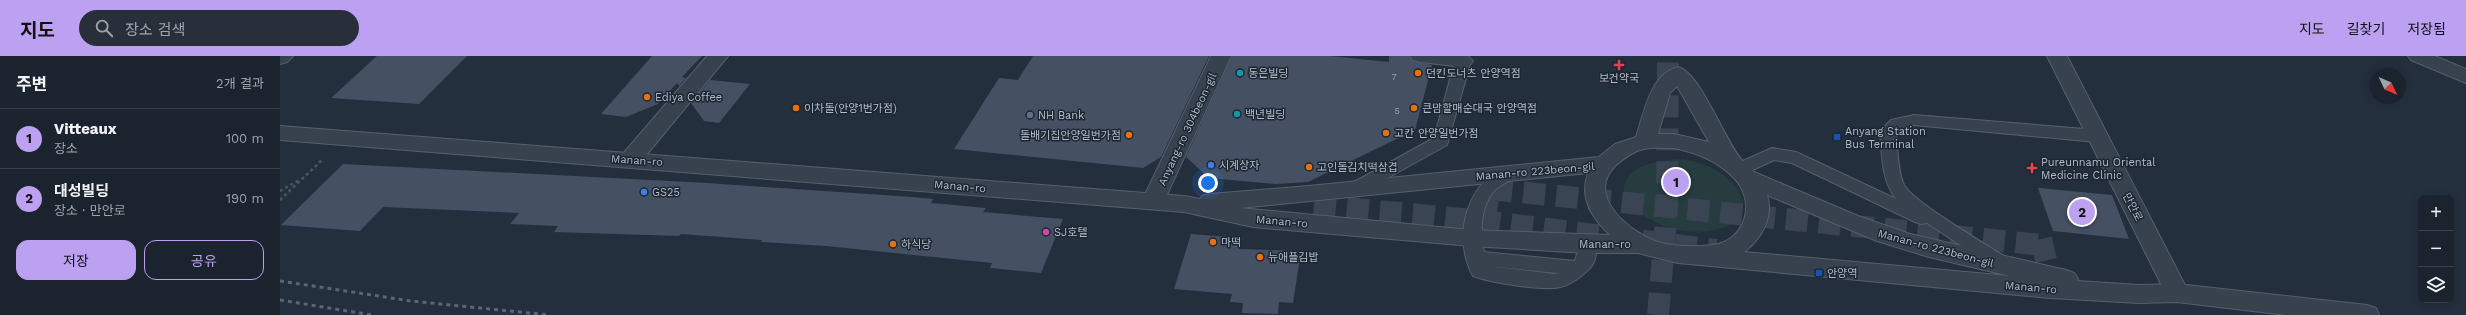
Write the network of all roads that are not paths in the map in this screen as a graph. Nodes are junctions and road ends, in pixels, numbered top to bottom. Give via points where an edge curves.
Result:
1 (283, 56) edge
2 (718, 56) edge
3 (1221, 56) edge
4 (1420, 56) edge
5 (2057, 56) edge
6 (2418, 56) edge
7 (1444, 57) edge
8 (280, 58) edge
9 (1463, 61) joint
10 (1678, 65) edge
11 (2466, 77) edge
12 (280, 133) edge
13 (2097, 136) junction
14 (1645, 142) junction
15 (630, 160) junction
16 (1603, 164) junction
17 (1740, 169) junction
18 (1510, 172) junction
19 (1348, 192) junction
20 (1153, 202) junction
21 (1184, 204) junction
22 (1961, 237) junction
23 (1588, 244) junction
24 (1639, 244) junction
25 (1473, 248) junction
26 (1695, 256) junction
27 (2006, 266) junction
28 (2177, 293) junction
29 (2139, 294) junction
30 (2338, 313) edge
31 (2367, 315) edge

1 - 8 street
2 - 15 street
3 - 20 street, Anyang-ro 304beon-gil
4 - 7 street
5 - 13 street, 만안로
6 - 11 street
7 - 9 street
9 - 19 lane via 1441,141
10 - 14 street via 1661,91
10 - 17 street via 1704,119
12 - 15 street, Manan-ro
13 - 22 lane via 1914,120 1897,124 1888,131 1892,172 1897,190
13 - 28 street, 만안로
14 - 16 street, Manan-ro 223beon-gil via 1614,154
14 - 17 street, Manan-ro 223beon-gil via 1674,141 1705,148
15 - 20 street, Manan-ro
16 - 18 street, Manan-ro 223beon-gil
16 - 24 street via 1595,184 1598,206 1614,227
17 - 22 lane via 1772,154 1796,158
17 - 26 street via 1758,198 1758,219 1746,238 1724,251
17 - 27 street, Manan-ro 223beon-gil via 1833,216 1886,236
18 - 19 street, Manan-ro 223beon-gil
18 - 25 lane via 1487,187 1477,208
19 - 21 street, Manan-ro 223beon-gil
20 - 21 street, Manan-ro
21 - 25 street, Manan-ro via 1253,219
22 - 27 lane
23 - 24 street, Manan-ro
23 - 25 street, Manan-ro
23 - 25 lane via 1586,261 1580,268
24 - 26 street via 1663,252
26 - 29 street, Manan-ro via 2050,289
27 - 29 street, Manan-ro 223beon-gil
28 - 29 street, Manan-ro
28 - 30 street, Manan-ro
30 - 31 street, Manan-ro

